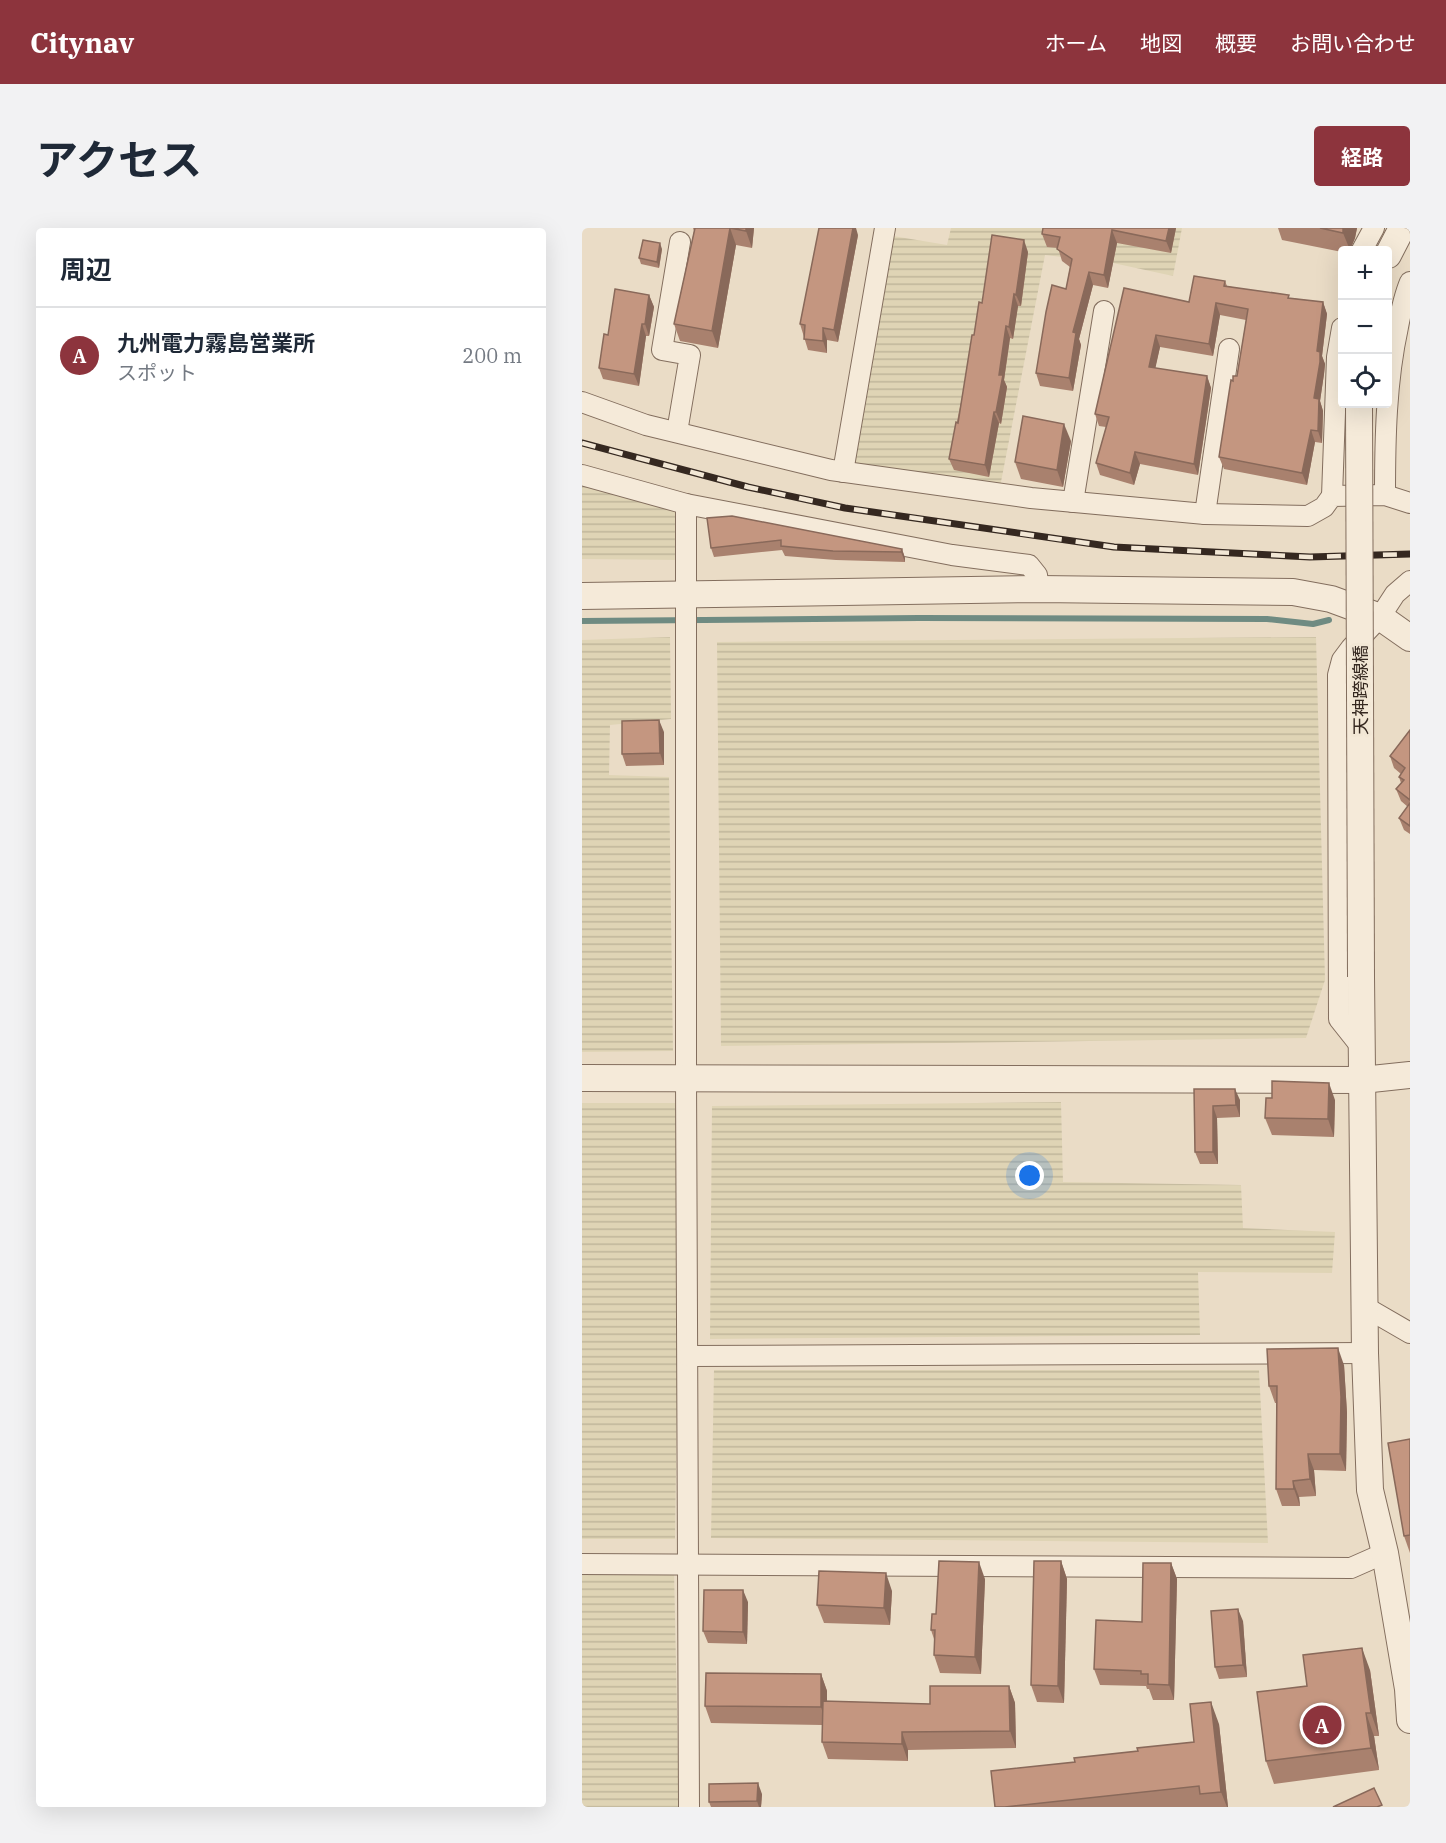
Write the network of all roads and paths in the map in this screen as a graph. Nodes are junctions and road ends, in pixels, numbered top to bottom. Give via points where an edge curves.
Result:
1 (885, 228) edge
2 (1374, 228) edge
3 (1402, 228) edge
4 (680, 242) dead end
5 (1364, 246) edge
6 (1392, 247) edge
7 (1410, 282) edge
8 (1104, 311) dead end
9 (1229, 350) dead end
10 (1338, 351) edge
11 (582, 402) edge
12 (1359, 408) edge
13 (677, 432) junction
14 (843, 472) junction
15 (582, 475) edge
16 (1385, 495) junction
17 (1332, 496) junction
18 (1074, 502) junction
19 (1410, 503) edge
20 (686, 504) junction
21 (1205, 514) junction
22 (1410, 581) edge
23 (1039, 589) junction
24 (582, 596) edge
25 (686, 599) junction
26 (1380, 617) junction
27 (1410, 638) edge
28 (1362, 1048) junction
29 (1410, 1075) edge
30 (582, 1078) edge
31 (686, 1078) junction
32 (1362, 1080) junction
33 (1365, 1307) junction
34 (1410, 1333) edge
35 (1365, 1353) junction
36 (688, 1356) junction
37 (1385, 1553) junction
38 (582, 1564) edge
39 (688, 1564) junction
40 (1410, 1720) edge
41 (689, 1807) edge

1 - 14 street
2 - 5 street
3 - 6 street
4 - 13 street via 662,350 690,355
7 - 16 street via 1391,359
8 - 18 street
9 - 21 street
10 - 17 street
11 - 13 street
12 - 28 street, 天神跨線橋, bridge
13 - 14 street
14 - 18 street
15 - 20 street
16 - 17 street
16 - 19 street
17 - 21 street via 1324,507 1308,516
18 - 21 street
20 - 23 street via 951,555 1029,565 1037,575
20 - 25 street
22 - 26 street via 1395,594
23 - 25 street
23 - 26 street via 1293,592 1331,599
24 - 25 street
25 - 31 street
26 - 27 street
26 - 28 street via 1342,660 1338,675 1339,1019
28 - 32 street, 天神跨線橋
29 - 32 street
30 - 31 street
31 - 32 street
31 - 36 street
32 - 33 street, 天神跨線橋
33 - 34 street
33 - 35 street, 天神跨線橋
35 - 36 street
35 - 37 street, 天神跨線橋 via 1370,1490
36 - 39 street
37 - 39 street via 1351,1568
37 - 40 street, 天神跨線橋
38 - 39 street
39 - 41 street

